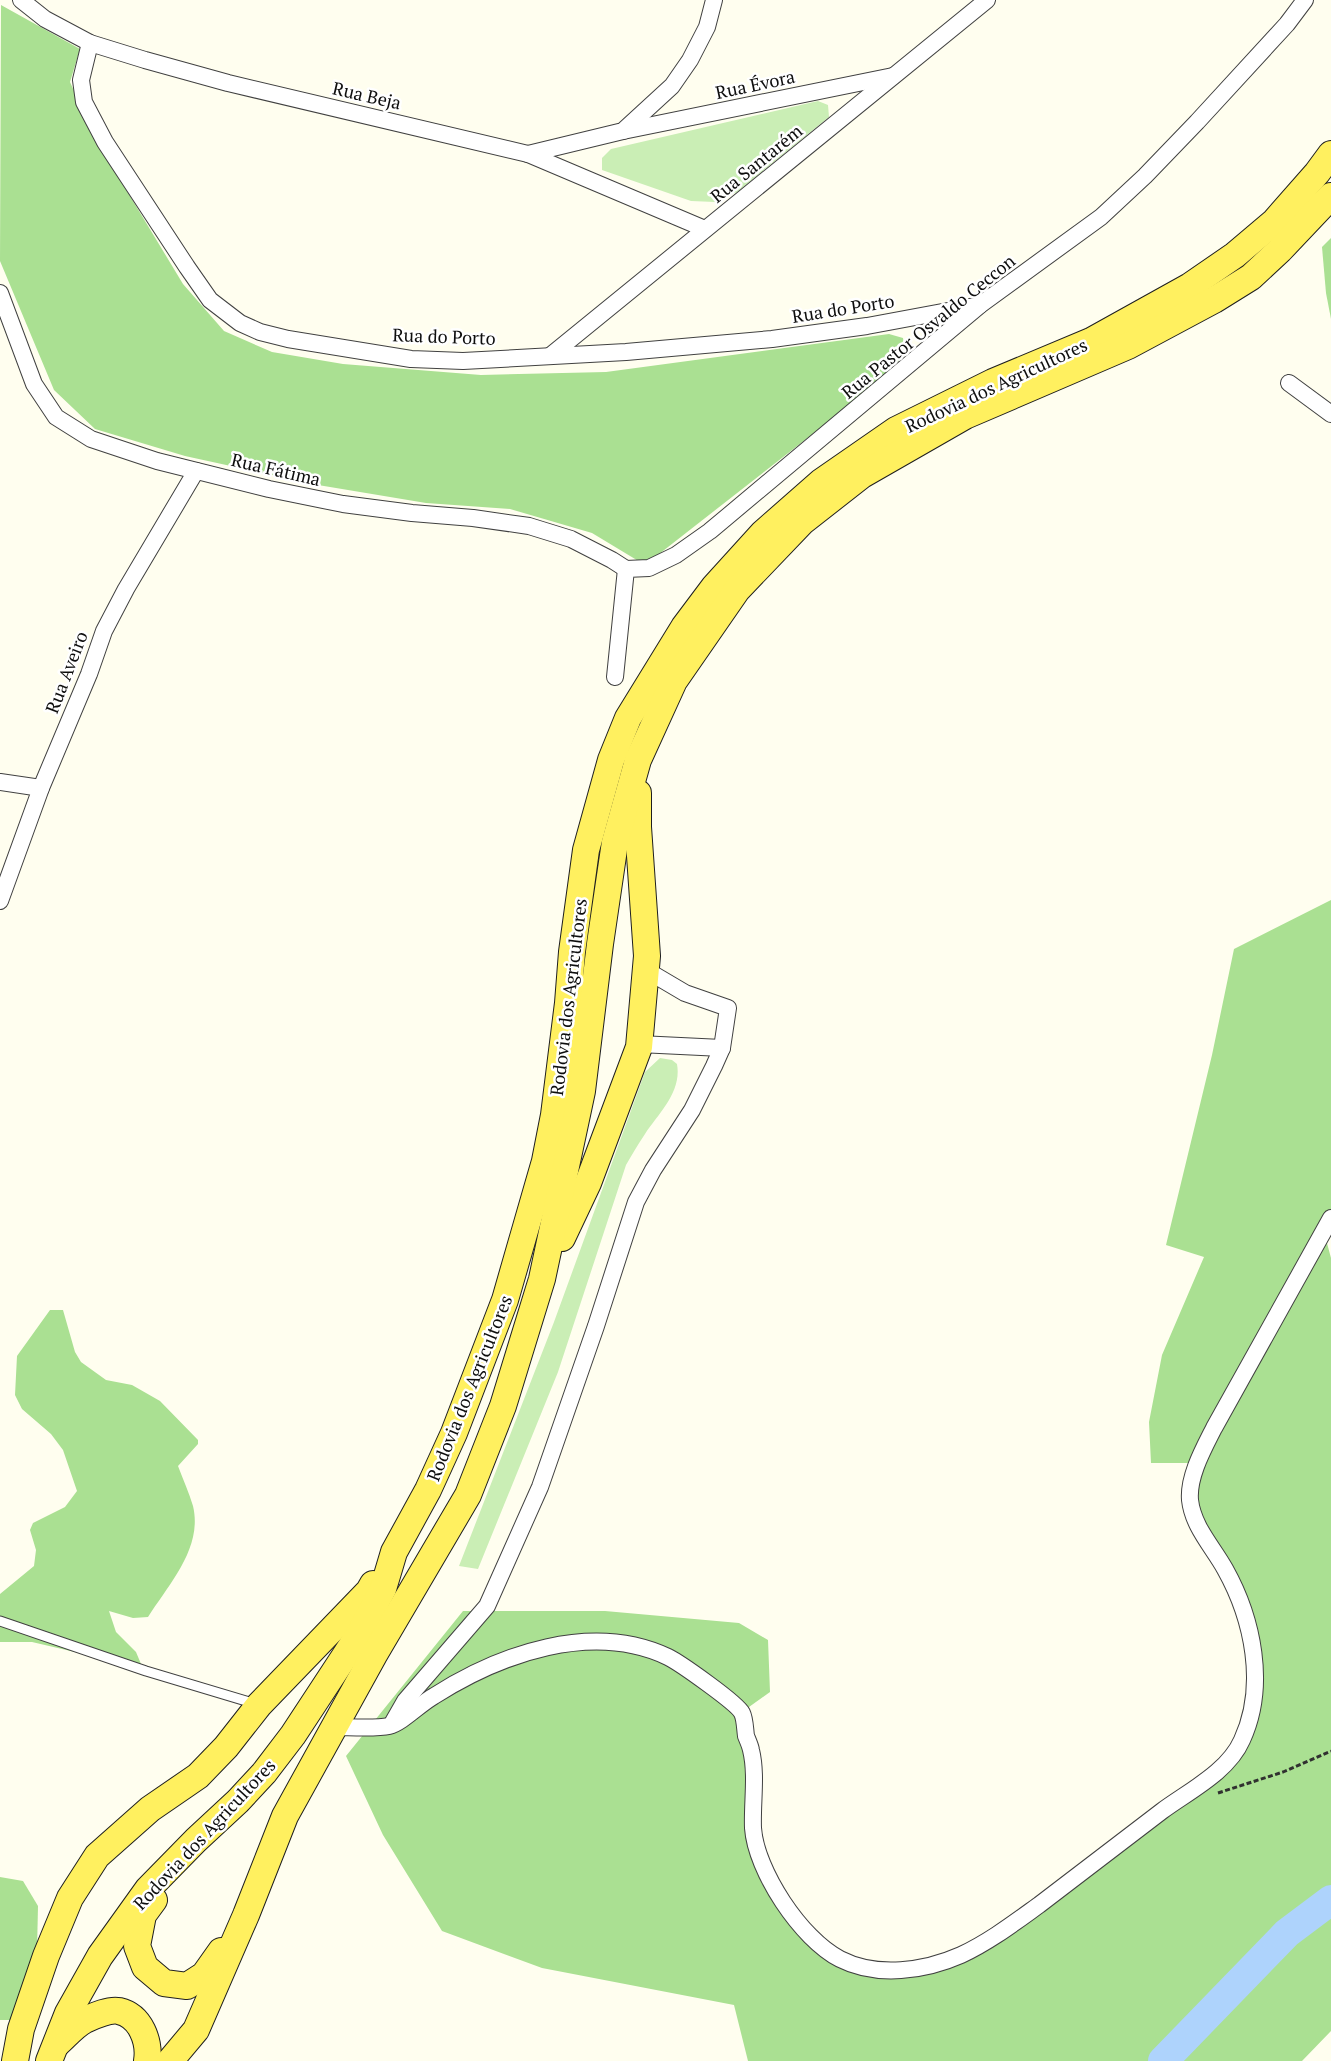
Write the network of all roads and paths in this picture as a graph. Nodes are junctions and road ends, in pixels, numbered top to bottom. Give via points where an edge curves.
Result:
1 (21, 0) edge
2 (714, 0) edge
3 (987, 0) edge
4 (1306, 0) edge
5 (90, 43) junction
6 (895, 75) junction
7 (623, 131) junction
8 (528, 154) junction
9 (1331, 154) edge
10 (1331, 196) edge
11 (705, 229) junction
12 (0, 293) edge
13 (980, 305) junction
14 (550, 356) junction
15 (1289, 383) dead end
16 (1331, 414) edge
17 (196, 471) junction
18 (626, 569) junction
19 (615, 677) dead end
20 (638, 760) junction
21 (0, 782) edge
22 (41, 788) junction
23 (0, 901) edge
24 (646, 970) junction
25 (639, 1044) junction
26 (722, 1048) junction
27 (1331, 1218) edge
28 (542, 1279) junction
29 (394, 1552) junction
30 (0, 1621) edge
31 (259, 1705) junction
32 (391, 1726) junction
33 (335, 1727) junction
34 (1331, 1751) edge
35 (1215, 1794) dead end
36 (196, 1840) junction
37 (246, 1915) junction
38 (51, 2054) edge
39 (15, 2061) edge
40 (147, 2061) edge
41 (170, 2061) edge

1 - 5 street, Rua Beja via 45,19
2 - 7 street via 707,27 672,86
3 - 6 street, Rua Santarém
4 - 13 street, Rua Pastor Osvaldo Ceccon via 1145,176 1101,216
5 - 8 street, Rua Beja via 228,83
5 - 14 street, Rua do Porto via 80,80 88,110 210,300 240,323 288,339 411,359
6 - 7 street, Rua Évora
6 - 11 street, Rua Santarém
7 - 8 street, Rua Évora
8 - 11 street, Rua Beja
9 - 29 main road, Rodovia dos Agricultores via 1274,222 1235,255 1190,286 1091,341 993,382 896,430 821,482 763,533 714,587 684,627 628,718 611,760 586,850 554,1115 545,1160 505,1300 454,1433
10 - 20 main road, Rodovia dos Agricultores via 1251,277 1214,300 1128,346 966,416 862,475 802,522 737,590 679,674
11 - 14 street, Rua Santarém
12 - 17 street, Rua Fátima via 34,384 56,417 91,439
13 - 14 street, Rua do Porto via 790,337
13 - 18 street, Rua Pastor Osvaldo Ceccon via 710,531 676,555 649,568
15 - 16 street
17 - 18 street, Rua Fátima via 343,504 529,526 570,539
17 - 22 street, Rua Aveiro via 104,631
18 - 19 street
20 - 24 main road via 638,826
20 - 28 main road, Rodovia dos Agricultores via 615,842 582,1092
21 - 22 street
22 - 23 street, Rua Aveiro
24 - 25 main road
24 - 26 street via 685,993 728,1008
25 - 26 street
25 - 28 main road via 588,1183
26 - 32 street via 692,1110 636,1202 540,1487 487,1606 404,1701
27 - 32 street via 1214,1428 1197,1463 1191,1490 1190,1501 1203,1536 1225,1568 1239,1600 1256,1666 1254,1690 1238,1749 1219,1770 995,1937 959,1956 904,1970 868,1969 840,1959 811,1937 767,1877 759,1855 753,1831 752,1753 742,1712 670,1657 612,1642 569,1643 518,1654 434,1695
28 - 33 main road, Rodovia dos Agricultores via 503,1406 468,1495
29 - 31 main road via 369,1591
29 - 36 main road, Rodovia dos Agricultores via 383,1589 358,1636 293,1735 238,1801
30 - 31 lane via 146,1671
31 - 39 main road via 198,1776 150,1809 97,1856 70,1898 46,1956
32 - 33 street
33 - 37 main road, Rodovia dos Agricultores via 284,1816
34 - 35 path via 1283,1772
36 - 37 main road via 143,1915 137,1946 145,1967 164,1983 187,1986 204,1975
36 - 38 main road, Rodovia dos Agricultores via 148,1889 100,1956 68,2013
37 - 41 main road, Rodovia dos Agricultores via 196,2030
38 - 40 main road via 83,2021 102,2013 119,2011 136,2020 143,2032 149,2049

